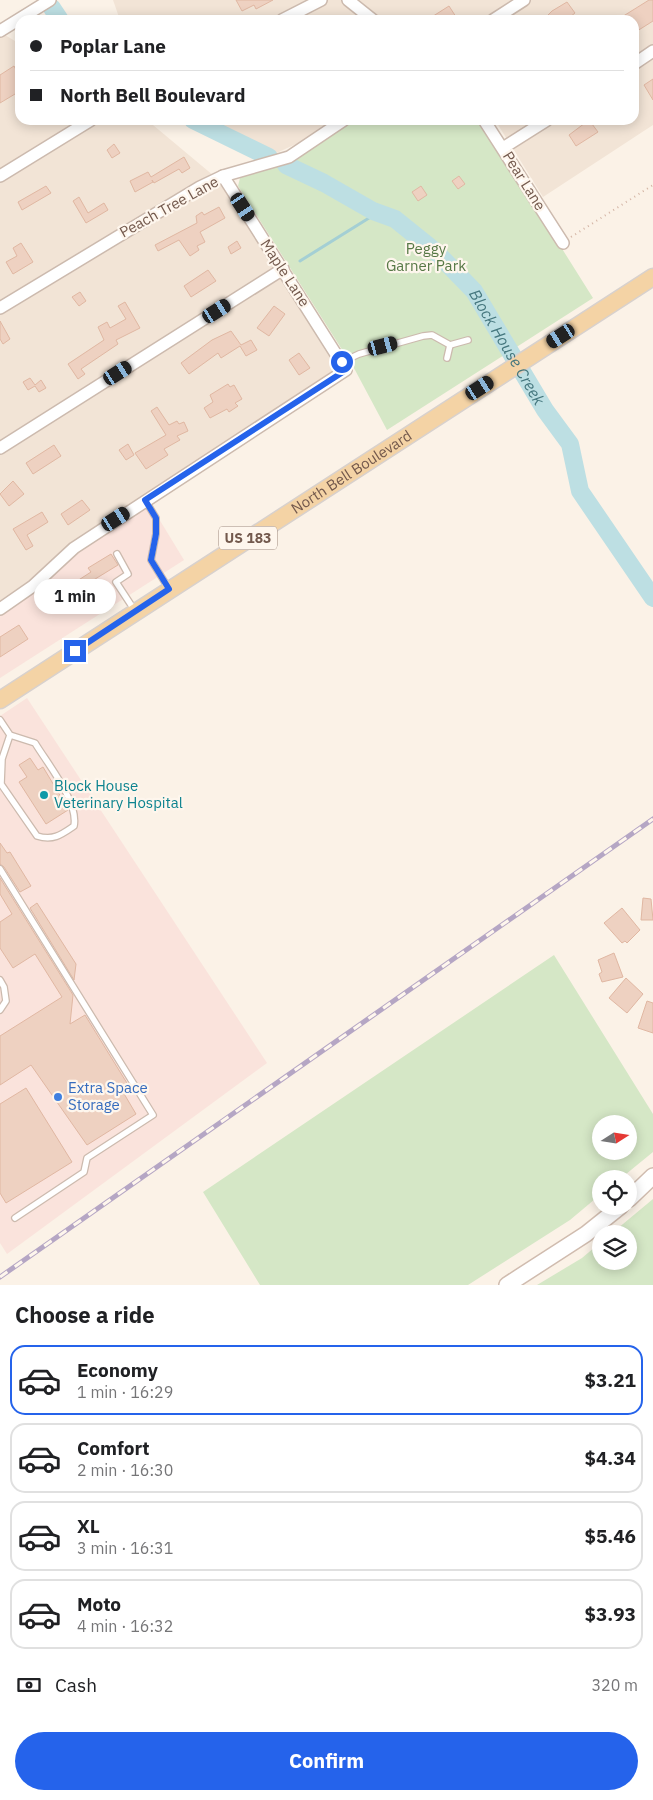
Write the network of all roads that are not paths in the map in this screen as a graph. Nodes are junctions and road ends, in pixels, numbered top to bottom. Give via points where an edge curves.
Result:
1 (50, 0) edge
2 (321, 0) edge
3 (348, 0) edge
4 (524, 0) edge
5 (26, 15) edge
6 (292, 15) edge
7 (368, 15) edge
8 (501, 15) edge
9 (15, 22) edge
10 (0, 31) edge
11 (653, 52) edge
12 (639, 61) edge
13 (83, 125) edge
14 (337, 125) edge
15 (487, 125) edge
16 (538, 125) edge
17 (503, 148) junction
18 (0, 176) edge
19 (223, 176) junction
20 (563, 243) road end
21 (283, 269) junction
22 (653, 277) edge
23 (0, 308) edge
24 (468, 340) dead end
25 (450, 346) junction
26 (447, 358) dead end
27 (344, 366) junction
28 (0, 448) edge
29 (145, 500) junction
30 (117, 554) dead end
31 (169, 589) junction
32 (0, 609) edge
33 (135, 611) junction
34 (0, 700) edge
35 (0, 720) edge
36 (10, 735) junction
37 (0, 869) edge
38 (0, 980) edge
39 (0, 1010) edge
40 (653, 1176) edge
41 (637, 1191) edge
42 (610, 1215) edge
43 (15, 1218) dead end
44 (507, 1285) edge

1 - 5 street
2 - 6 street
3 - 7 street
4 - 8 street
9 - 10 street
11 - 12 street
13 - 18 street
14 - 19 street, Peach Tree Lane via 289,157
15 - 17 street, Pear Lane
16 - 17 street
17 - 20 street, Pear Lane
19 - 21 street, Maple Lane
19 - 23 street, Peach Tree Lane
21 - 27 street, Maple Lane
21 - 28 street
22 - 31 main road, North Bell Boulevard / US 183
24 - 25 lane
25 - 26 lane
25 - 27 lane via 432,335 423,336 358,354
27 - 29 street
29 - 31 lane via 156,518 151,560
29 - 32 street via 74,548 33,586
30 - 33 lane via 128,574 116,582
31 - 33 main road, North Bell Boulevard / US 183
33 - 34 main road, North Bell Boulevard / US 183
35 - 36 lane
36 - 36 lane via 2,759 1,784 37,836 47,839 59,836 74,826 76,816 70,800 35,743
37 - 43 lane via 153,1115 87,1158 84,1172
38 - 39 lane via 6,1001
40 - 41 street
42 - 44 street

